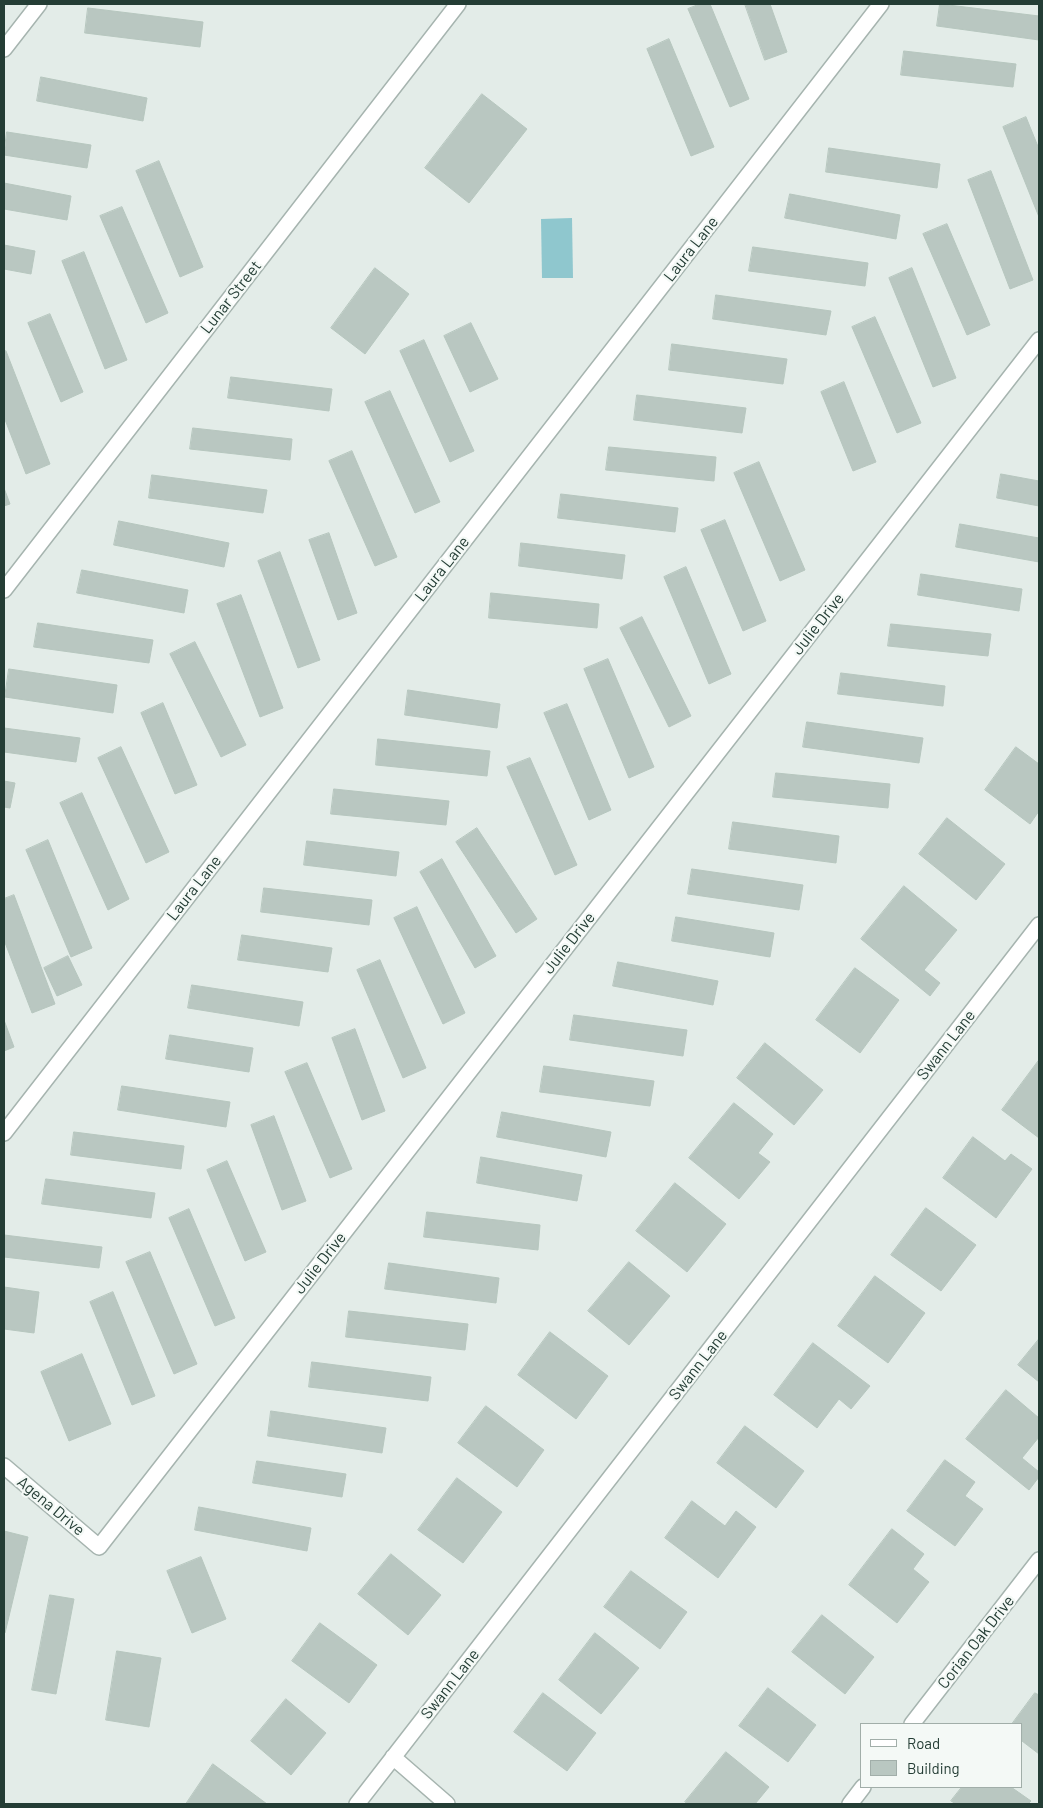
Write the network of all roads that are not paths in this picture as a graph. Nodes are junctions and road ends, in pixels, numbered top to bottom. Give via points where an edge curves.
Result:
1 (39, 4) edge
2 (458, 4) edge
3 (881, 4) edge
4 (4, 50) edge
5 (1039, 340) edge
6 (4, 590) edge
7 (1039, 925) edge
8 (4, 1133) edge
9 (4, 1466) edge
10 (99, 1547) joint
11 (1039, 1560) edge
12 (913, 1723) edge
13 (393, 1758) junction
14 (862, 1788) edge
15 (357, 1804) edge
16 (447, 1804) edge
17 (850, 1804) edge

1 - 4 street
2 - 6 street, Lunar Street
3 - 8 street, Laura Lane
5 - 10 street, Julie Drive
7 - 13 street, Swann Lane
9 - 10 street, Agena Drive
11 - 12 street, Corian Oak Drive
13 - 15 street, Swann Lane
13 - 16 street
14 - 17 street

